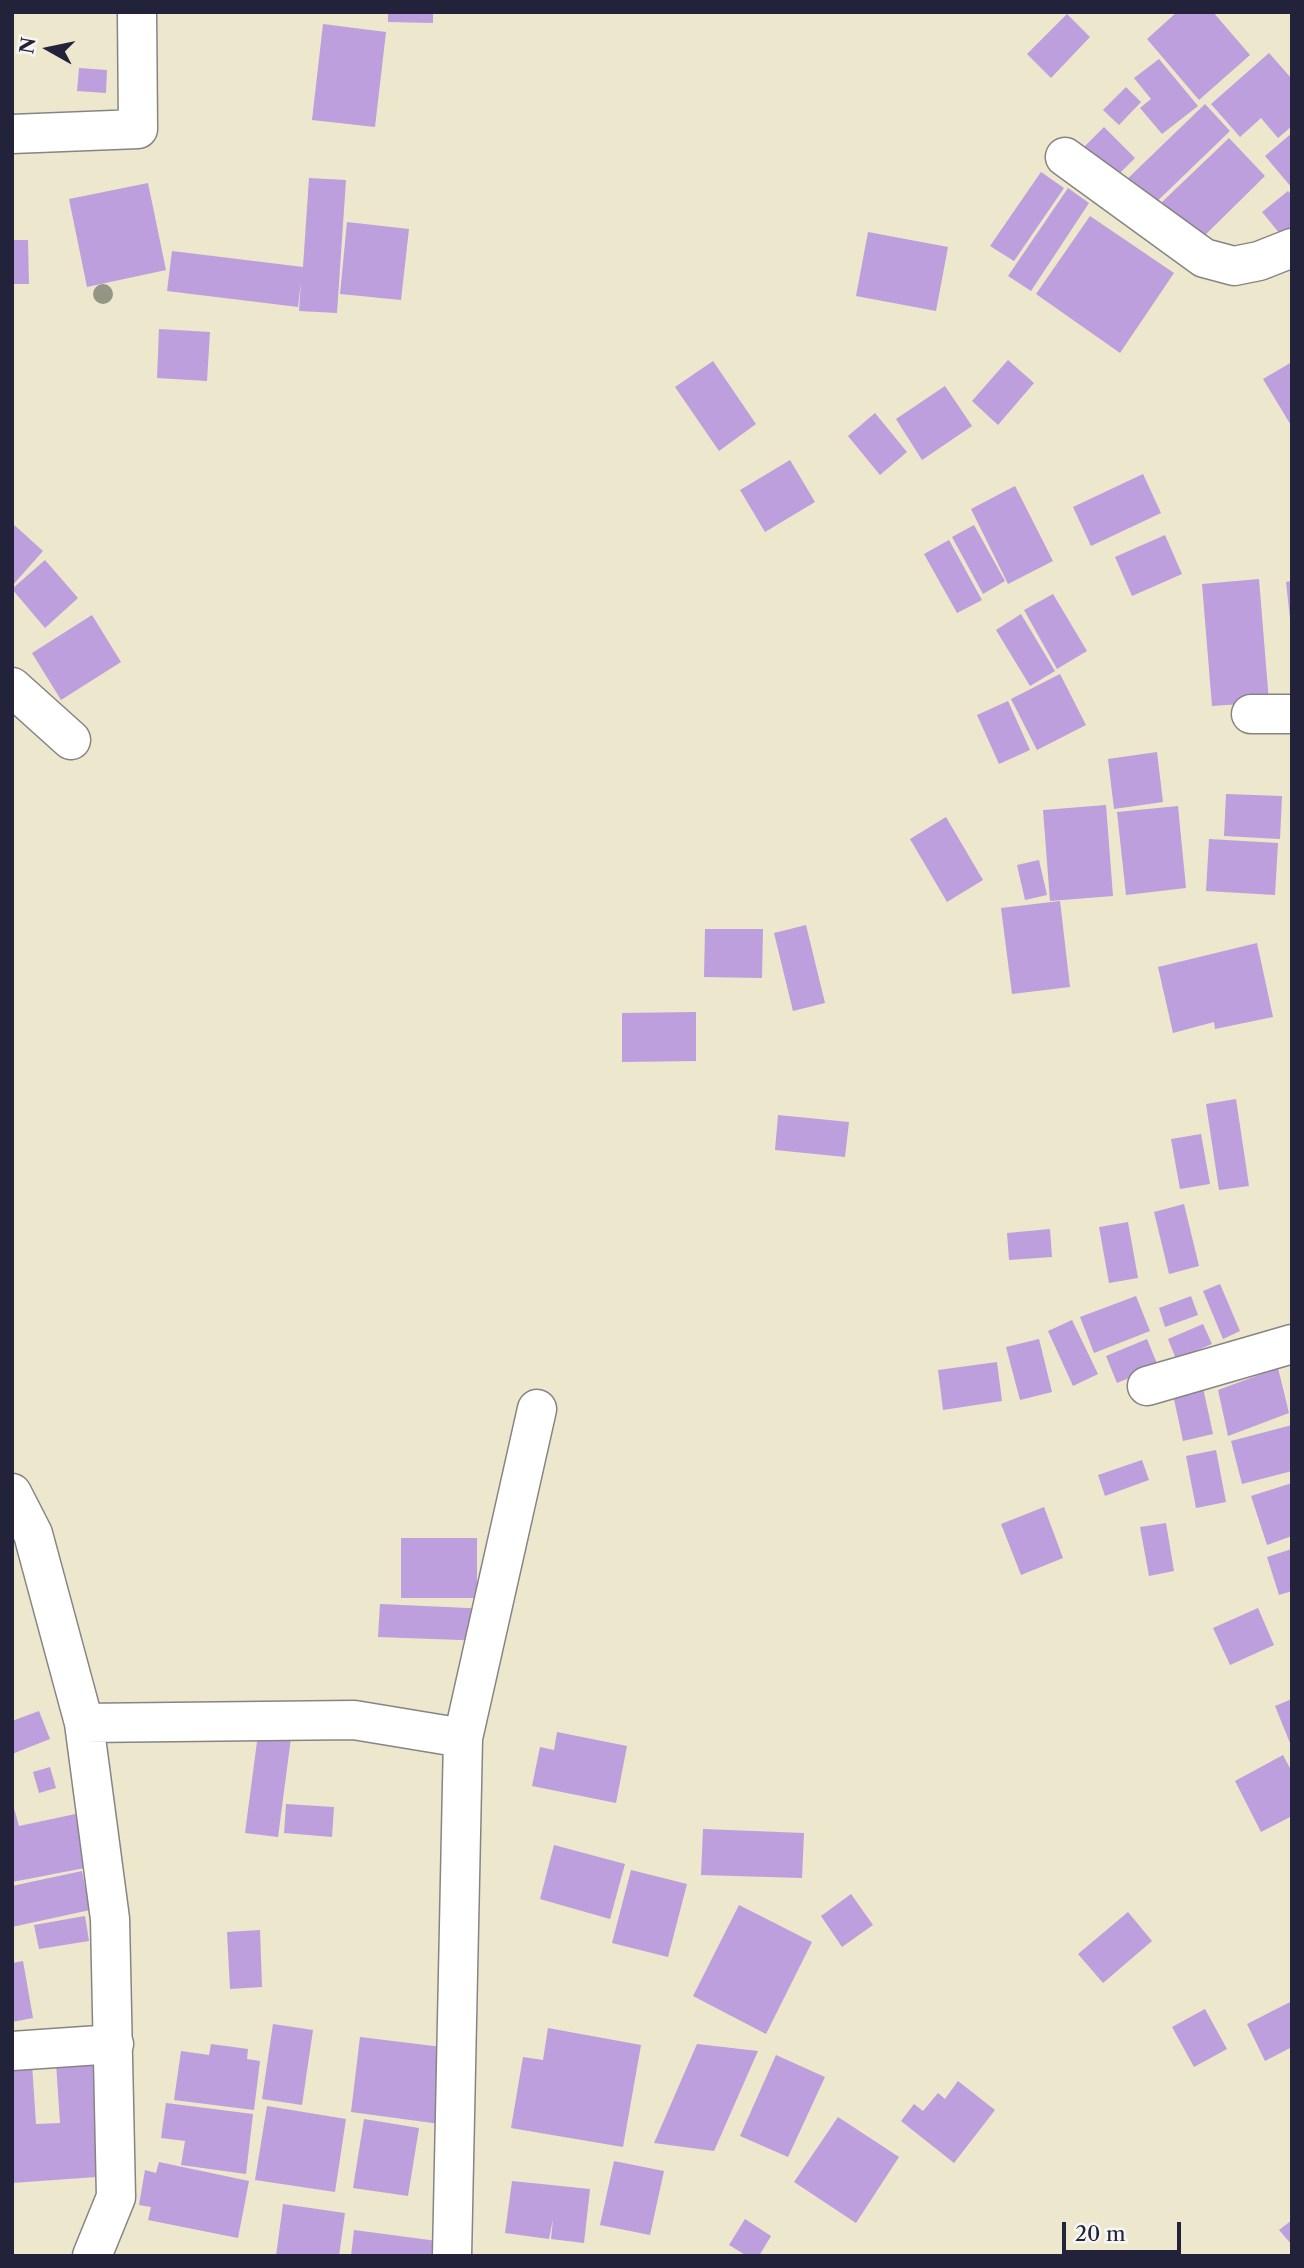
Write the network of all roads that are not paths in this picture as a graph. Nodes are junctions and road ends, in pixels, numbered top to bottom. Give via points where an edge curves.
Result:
1 (137, 12) edge
2 (12, 134) edge
3 (1065, 157) dead end
4 (1292, 248) edge
5 (12, 687) edge
6 (1251, 713) dead end
7 (1292, 714) edge
8 (71, 740) dead end
9 (1292, 1344) edge
10 (1147, 1386) dead end
11 (537, 1409) dead end
12 (12, 1493) edge
13 (27, 1569) edge
14 (84, 1723) junction
15 (463, 1738) junction
16 (114, 2044) junction
17 (12, 2051) edge
18 (92, 2256) edge
19 (452, 2256) edge

1 - 2 street via 138,129
3 - 4 street via 1204,258 1234,266
5 - 8 street
6 - 7 street
9 - 10 street
11 - 15 street
12 - 13 street via 33,1534
13 - 14 street
14 - 15 street via 354,1720
14 - 16 street via 110,1919
15 - 19 street
16 - 17 street
16 - 18 street via 116,2197

